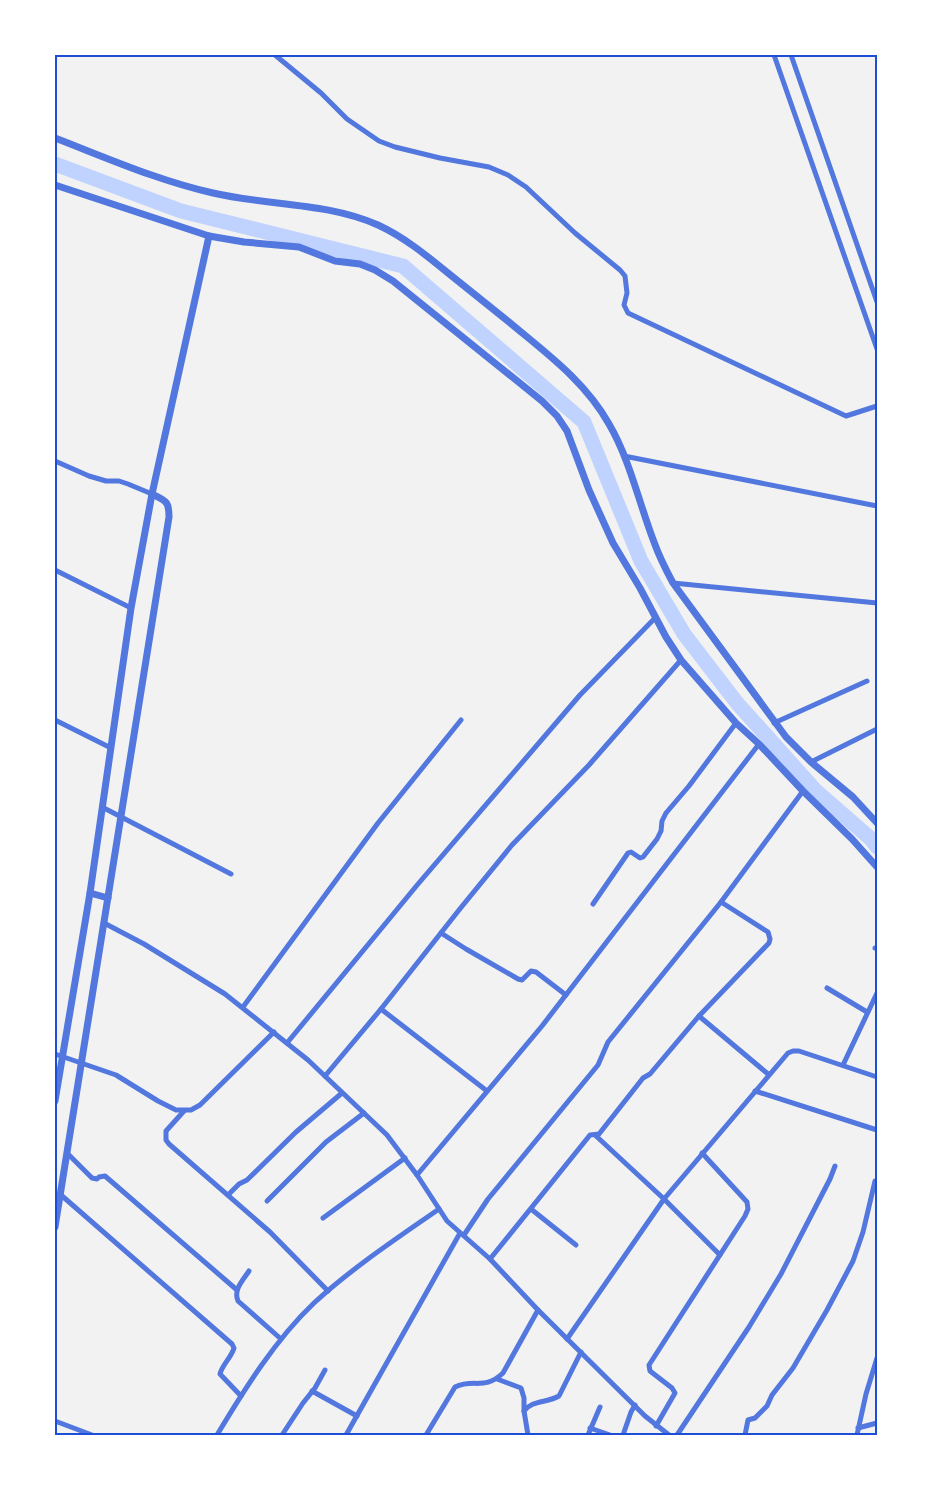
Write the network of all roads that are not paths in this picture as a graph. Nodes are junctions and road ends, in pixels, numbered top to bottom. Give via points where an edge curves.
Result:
1 (275, 55) edge
2 (774, 55) edge
3 (791, 55) edge
4 (55, 138) edge
5 (55, 185) edge
6 (209, 236) junction
7 (877, 302) edge
8 (877, 349) edge
9 (877, 406) edge
10 (624, 456) junction
11 (55, 460) edge
12 (152, 494) junction
13 (877, 506) edge
14 (55, 570) edge
15 (673, 583) junction
16 (877, 603) edge
17 (131, 608) junction
18 (656, 617) junction
19 (681, 660) junction
20 (867, 681) dead end
21 (55, 720) edge
22 (461, 720) dead end
23 (736, 723) junction
24 (774, 723) junction
25 (877, 729) edge
26 (758, 744) junction
27 (111, 748) junction
28 (811, 762) junction
29 (803, 791) junction
30 (102, 807) junction
31 (121, 817) junction
32 (876, 818) edge
33 (877, 867) edge
34 (231, 874) dead end
35 (90, 893) junction
36 (108, 898) junction
37 (721, 902) junction
38 (592, 904) dead end
39 (104, 923) junction
40 (441, 933) junction
41 (827, 988) dead end
42 (877, 993) edge
43 (566, 994) junction
44 (243, 1007) junction
45 (381, 1009) junction
46 (867, 1012) junction
47 (698, 1016) junction
48 (274, 1032) junction
49 (287, 1043) junction
50 (58, 1055) edge
51 (82, 1062) junction
52 (843, 1065) junction
53 (768, 1074) junction
54 (325, 1076) junction
55 (877, 1077) edge
56 (487, 1091) junction
57 (754, 1091) junction
58 (342, 1093) junction
59 (55, 1100) edge
60 (184, 1111) junction
61 (364, 1113) junction
62 (877, 1130) edge
63 (595, 1135) junction
64 (67, 1153) junction
65 (702, 1153) junction
66 (405, 1158) junction
67 (835, 1166) dead end
68 (417, 1175) junction
69 (875, 1181) dead end
70 (60, 1195) junction
71 (228, 1195) junction
72 (664, 1199) junction
73 (268, 1201) dead end
74 (531, 1208) junction
75 (438, 1209) junction
76 (323, 1218) dead end
77 (55, 1226) edge
78 (462, 1234) junction
79 (576, 1245) dead end
80 (720, 1256) junction
81 (490, 1259) junction
82 (249, 1271) dead end
83 (237, 1290) junction
84 (328, 1291) junction
85 (538, 1310) junction
86 (567, 1338) junction
87 (282, 1339) junction
88 (581, 1352) junction
89 (877, 1358) edge
90 (325, 1370) dead end
91 (497, 1379) junction
92 (312, 1391) junction
93 (241, 1396) junction
94 (635, 1405) junction
95 (600, 1407) dead end
96 (524, 1411) junction
97 (357, 1416) junction
98 (55, 1421) edge
99 (877, 1423) edge
100 (656, 1426) junction
101 (590, 1428) junction
102 (858, 1428) junction
103 (92, 1435) edge
104 (217, 1435) edge
105 (282, 1435) edge
106 (346, 1435) edge
107 (426, 1435) edge
108 (528, 1435) edge
109 (588, 1435) edge
110 (610, 1435) edge
111 (623, 1435) edge
112 (669, 1435) edge
113 (677, 1435) edge
114 (745, 1435) edge
115 (858, 1435) edge

1 - 9 street via 348,119 379,141 489,168 526,187 625,276 627,293 624,305 628,314 846,416
2 - 8 street
3 - 7 street
4 - 10 street via 171,182 257,201 340,212 378,225 414,245 564,368 589,394 609,424
5 - 6 street
6 - 12 street
6 - 18 street via 299,247 374,270 393,281 542,401 567,431 613,543
10 - 13 street
10 - 15 street via 662,562
11 - 12 street via 88,476 119,481
12 - 17 street
12 - 31 street via 169,506 169,517
14 - 17 street
15 - 16 street
15 - 24 street
17 - 27 street
18 - 19 street
18 - 49 street via 560,718
19 - 23 street
19 - 40 street via 589,765 512,845
20 - 24 street
21 - 27 street
22 - 44 street via 378,823
23 - 26 street
23 - 38 street via 666,813 659,835 643,857 628,853
24 - 28 street
25 - 28 street
26 - 29 street
26 - 43 street
27 - 30 street
28 - 32 street
29 - 33 street
29 - 37 street
30 - 31 street
30 - 35 street
31 - 34 street
31 - 36 street
35 - 36 street
35 - 50 street
36 - 39 street
37 - 47 street via 768,932 770,939
37 - 78 street via 608,1042 598,1065
39 - 44 street via 176,963
39 - 51 street
40 - 43 street via 518,979 536,972
40 - 45 street
41 - 46 street
42 - 46 street
43 - 56 street
44 - 48 street
45 - 54 street
45 - 56 street
46 - 52 street
47 - 53 street
47 - 63 street
48 - 49 street
48 - 60 street via 200,1105
49 - 54 street
50 - 51 street
50 - 59 street
51 - 60 street via 116,1075 158,1101
51 - 64 street
52 - 53 street via 793,1051
52 - 55 street
53 - 57 street
54 - 58 street
56 - 68 street
57 - 62 street
57 - 65 street
58 - 61 street
58 - 71 street
60 - 71 street via 166,1131 166,1140
61 - 66 street
61 - 73 street via 326,1142
63 - 72 street
63 - 74 street via 590,1135
64 - 70 street
64 - 83 street via 92,1178 105,1176
65 - 72 street
65 - 80 street via 748,1206 747,1213
66 - 68 street
66 - 76 street
67 - 113 street via 749,1327
68 - 75 street
69 - 114 street via 853,1261 767,1406 755,1418 748,1420
70 - 77 street
70 - 93 street via 232,1344 233,1353 220,1374
71 - 84 street
72 - 80 street
72 - 86 street
74 - 79 street
74 - 81 street
75 - 78 street
75 - 84 street via 346,1274
78 - 81 street
78 - 97 street
80 - 100 street via 648,1367 675,1393
81 - 85 street
82 - 83 street
83 - 87 street via 238,1301
84 - 87 street
85 - 86 street
85 - 91 street
86 - 88 street
87 - 93 street
88 - 94 street
88 - 96 street via 559,1396 532,1404
89 - 102 street
90 - 92 street
91 - 96 street via 521,1388
91 - 107 street via 455,1387
92 - 97 street
92 - 105 street
93 - 104 street
94 - 100 street
94 - 111 street
95 - 101 street
96 - 108 street
97 - 106 street
98 - 103 street
99 - 102 street
100 - 112 street
101 - 109 street
101 - 110 street
102 - 115 street

